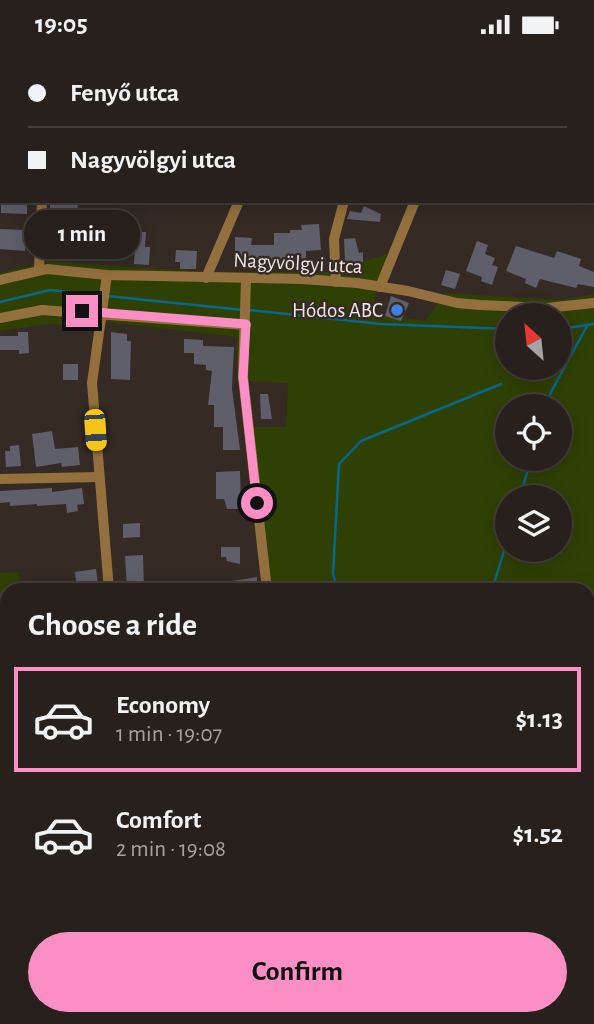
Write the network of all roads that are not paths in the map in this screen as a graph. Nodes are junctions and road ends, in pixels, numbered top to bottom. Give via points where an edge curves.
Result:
1 (42, 203) edge
2 (238, 203) edge
3 (343, 203) edge
4 (414, 203) edge
5 (39, 270) junction
6 (107, 275) junction
7 (206, 278) junction
8 (246, 279) junction
9 (0, 280) edge
10 (336, 282) junction
11 (380, 287) junction
12 (103, 301) junction
13 (594, 303) edge
14 (246, 314) junction
15 (0, 318) edge
16 (98, 477) junction
17 (0, 478) edge
18 (108, 583) edge
19 (266, 583) edge

1 - 5 street
2 - 7 street
3 - 10 street via 334,239
4 - 11 street
5 - 6 street, Nagyvölgyi utca
5 - 9 street, Nagyvölgyi utca
6 - 7 street, Nagyvölgyi utca
6 - 12 street
7 - 8 street, Nagyvölgyi utca
8 - 10 street, Nagyvölgyi utca
8 - 14 street
10 - 11 street, Nagyvölgyi utca
11 - 13 street, Nagyvölgyi utca via 480,305 546,308
12 - 14 street
12 - 15 street
12 - 16 street via 92,383
14 - 19 street via 243,377
16 - 17 street
16 - 18 street

